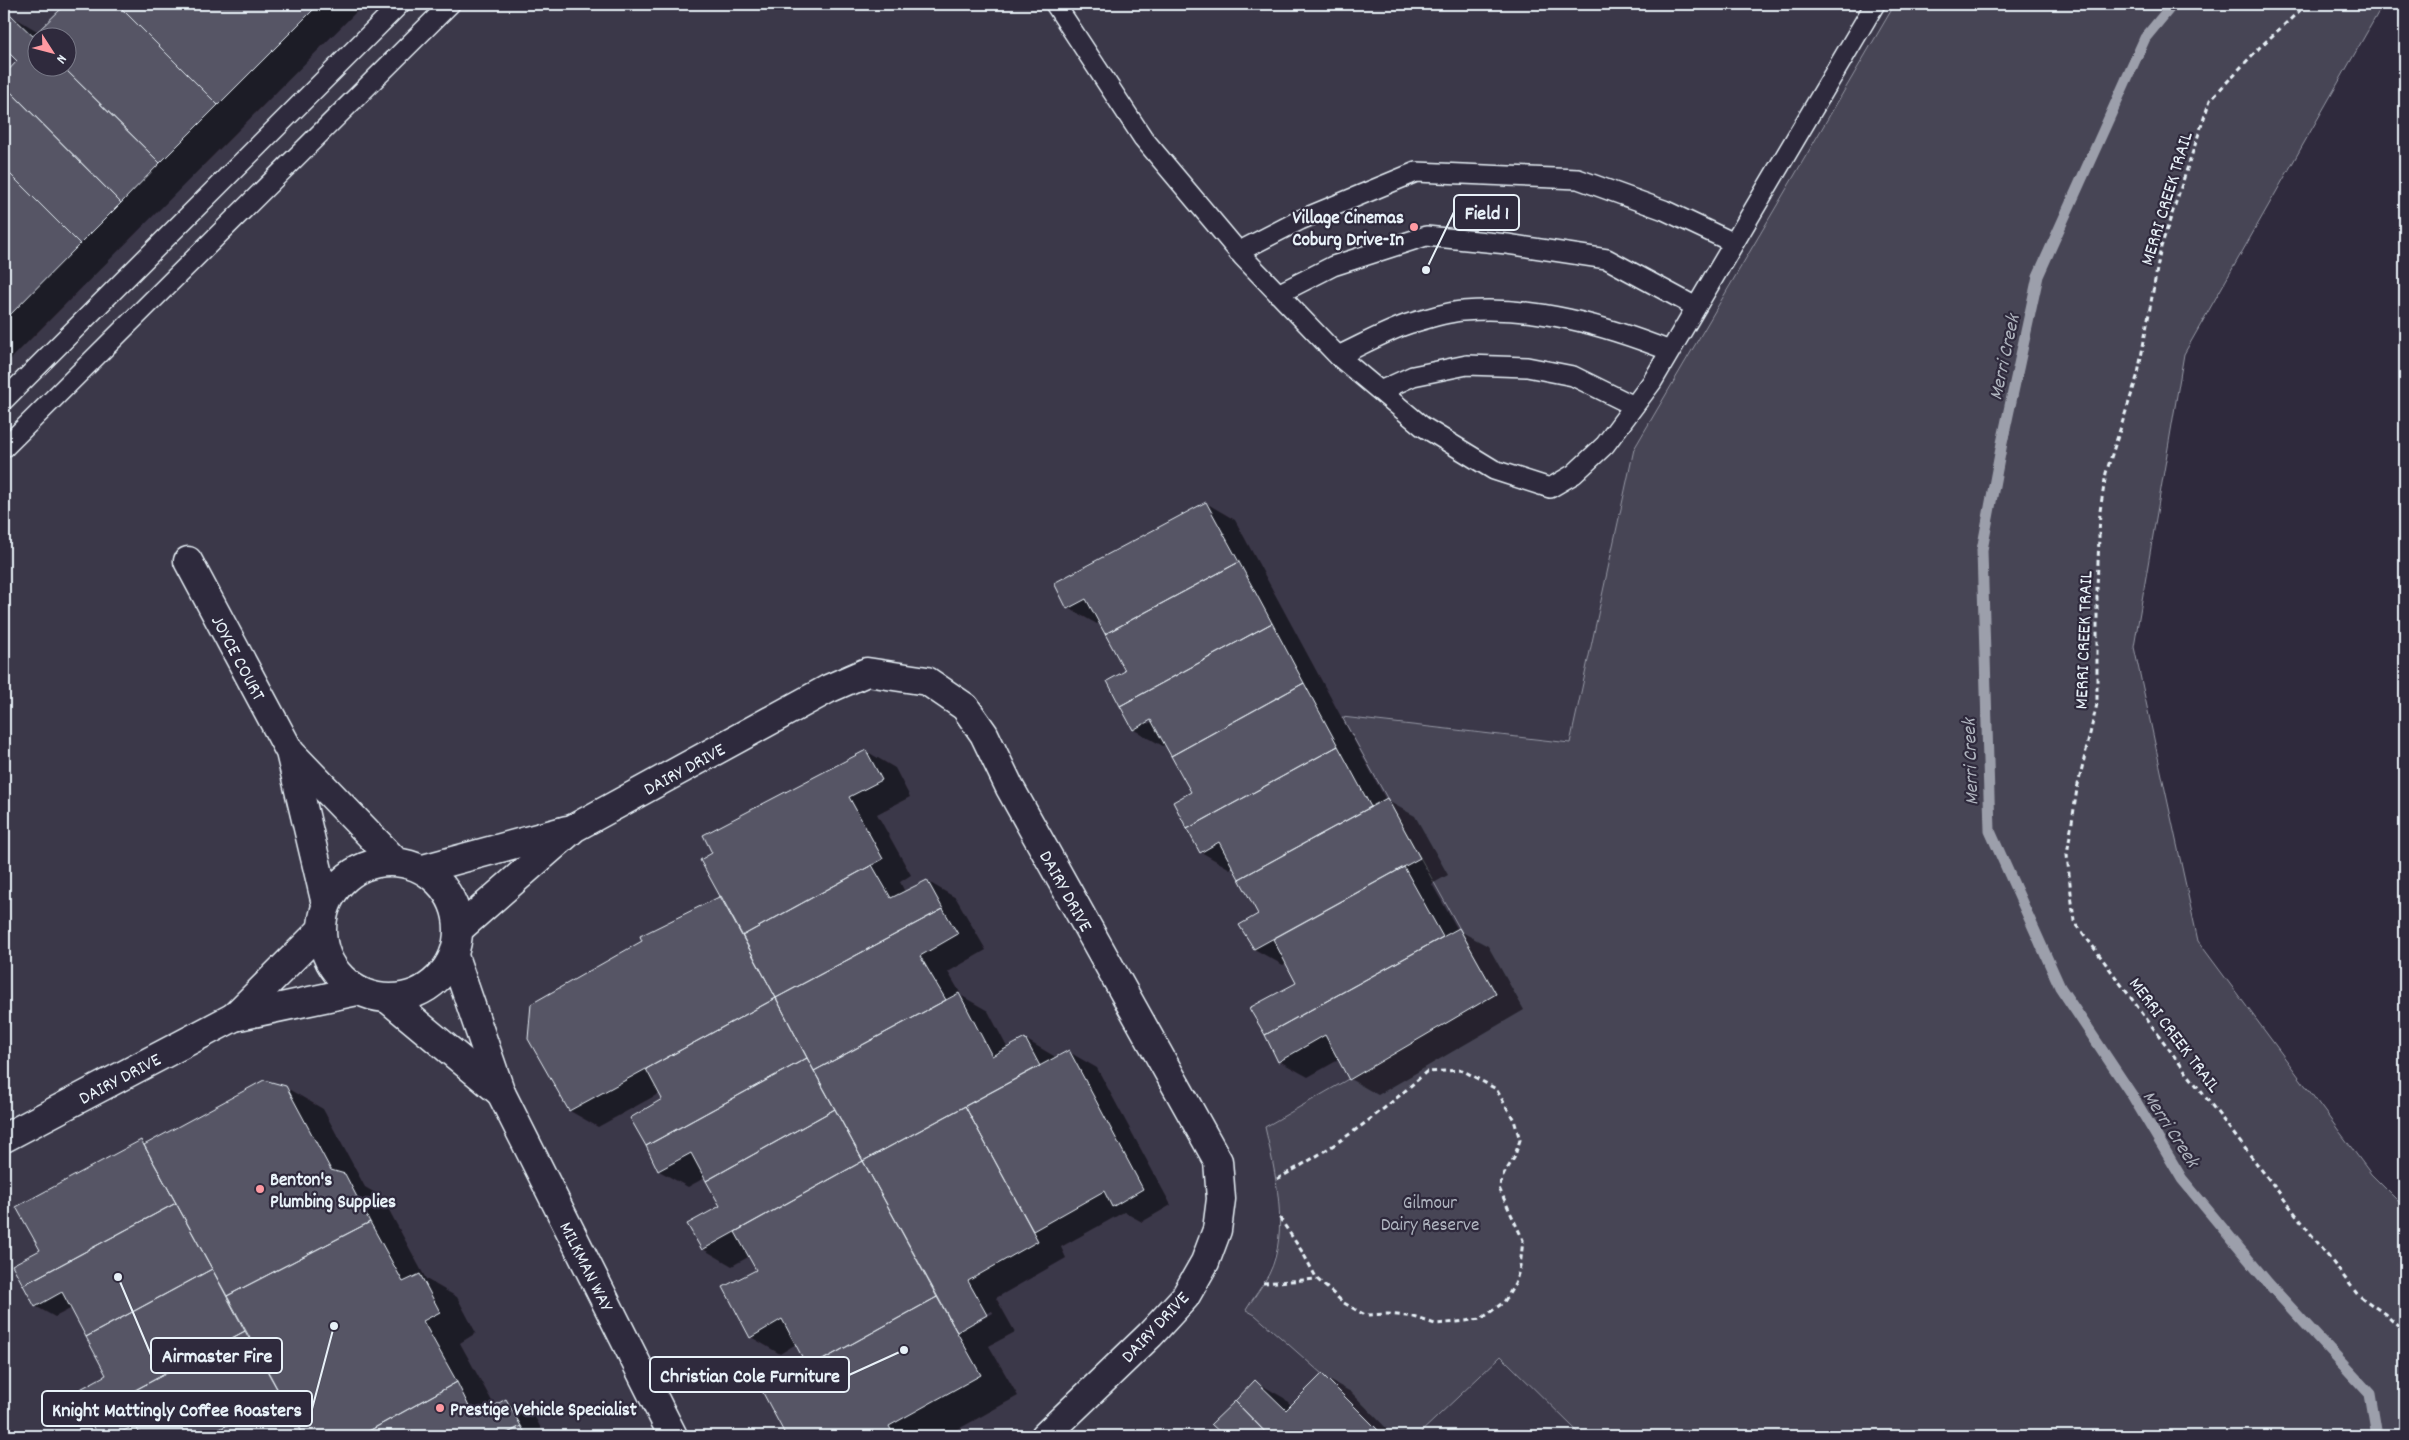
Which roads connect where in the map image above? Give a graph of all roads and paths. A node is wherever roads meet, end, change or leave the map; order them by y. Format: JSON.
{"nodes":[{"id":1,"x":400,"y":4,"type":"edge"},
{"id":2,"x":450,"y":4,"type":"edge"},
{"id":3,"x":1055,"y":4,"type":"edge"},
{"id":4,"x":1875,"y":4,"type":"edge"},
{"id":5,"x":2307,"y":4,"type":"edge"},
{"id":6,"x":1734,"y":243,"type":"junction"},
{"id":7,"x":1238,"y":252,"type":"junction"},
{"id":8,"x":1278,"y":294,"type":"junction"},
{"id":9,"x":1696,"y":307,"type":"junction"},
{"id":10,"x":1670,"y":351,"type":"junction"},
{"id":11,"x":1338,"y":356,"type":"junction"},
{"id":12,"x":1380,"y":390,"type":"junction"},
{"id":13,"x":4,"y":400,"type":"edge"},
{"id":14,"x":1634,"y":406,"type":"junction"},
{"id":15,"x":4,"y":448,"type":"edge"},
{"id":16,"x":188,"y":561,"type":"dead end"},
{"id":17,"x":290,"y":752,"type":"junction"},
{"id":18,"x":574,"y":828,"type":"junction"},
{"id":19,"x":394,"y":861,"type":"junction"},
{"id":20,"x":423,"y":869,"type":"junction"},
{"id":21,"x":326,"y":904,"type":"junction"},
{"id":22,"x":459,"y":928,"type":"junction"},
{"id":23,"x":321,"y":930,"type":"junction"},
{"id":24,"x":454,"y":956,"type":"junction"},
{"id":25,"x":356,"y":991,"type":"junction"},
{"id":26,"x":388,"y":999,"type":"junction"},
{"id":27,"x":234,"y":1017,"type":"junction"},
{"id":28,"x":501,"y":1094,"type":"junction"},
{"id":29,"x":4,"y":1138,"type":"edge"},
{"id":30,"x":1277,"y":1179,"type":"dead end"},
{"id":31,"x":1279,"y":1217,"type":"dead end"},
{"id":32,"x":1317,"y":1279,"type":"junction"},
{"id":33,"x":1263,"y":1283,"type":"dead end"},
{"id":34,"x":2405,"y":1333,"type":"edge"},
{"id":35,"x":673,"y":1436,"type":"edge"},
{"id":36,"x":1045,"y":1436,"type":"edge"}],
"edges":[{"from":1,"to":13,"type":"lane"},
{"from":2,"to":15,"type":"lane"},
{"from":3,"to":7,"type":"lane"},
{"from":4,"to":6,"type":"lane"},
{"from":5,"to":34,"type":"path","name":"MERRI CREEK TRAIL"},
{"from":6,"to":7,"type":"lane"},
{"from":6,"to":9,"type":"lane"},
{"from":7,"to":8,"type":"lane"},
{"from":8,"to":9,"type":"lane"},
{"from":8,"to":11,"type":"lane"},
{"from":9,"to":10,"type":"lane"},
{"from":10,"to":11,"type":"lane"},
{"from":10,"to":14,"type":"lane"},
{"from":11,"to":12,"type":"lane"},
{"from":12,"to":14,"type":"lane"},
{"from":12,"to":14,"type":"lane"},
{"from":16,"to":17,"type":"street","name":"JOYCE COURT"},
{"from":17,"to":19,"type":"street","name":"JOYCE COURT"},
{"from":17,"to":21,"type":"street","name":"JOYCE COURT"},
{"from":18,"to":20,"type":"street","name":"DAIRY DRIVE"},
{"from":18,"to":22,"type":"street","name":"DAIRY DRIVE"},
{"from":18,"to":36,"type":"street","name":"DAIRY DRIVE"},
{"from":19,"to":20,"type":"street"},
{"from":19,"to":21,"type":"street"},
{"from":20,"to":22,"type":"street"},
{"from":21,"to":23,"type":"street"},
{"from":22,"to":24,"type":"street"},
{"from":23,"to":25,"type":"street"},
{"from":23,"to":27,"type":"street","name":"DAIRY DRIVE"},
{"from":24,"to":26,"type":"street"},
{"from":24,"to":28,"type":"street","name":"MILKMAN WAY"},
{"from":25,"to":26,"type":"street"},
{"from":25,"to":27,"type":"street","name":"DAIRY DRIVE"},
{"from":26,"to":28,"type":"street","name":"MILKMAN WAY"},
{"from":27,"to":29,"type":"street","name":"DAIRY DRIVE"},
{"from":28,"to":35,"type":"street","name":"MILKMAN WAY"},
{"from":30,"to":32,"type":"path"},
{"from":31,"to":32,"type":"path"},
{"from":32,"to":33,"type":"path"}]}
